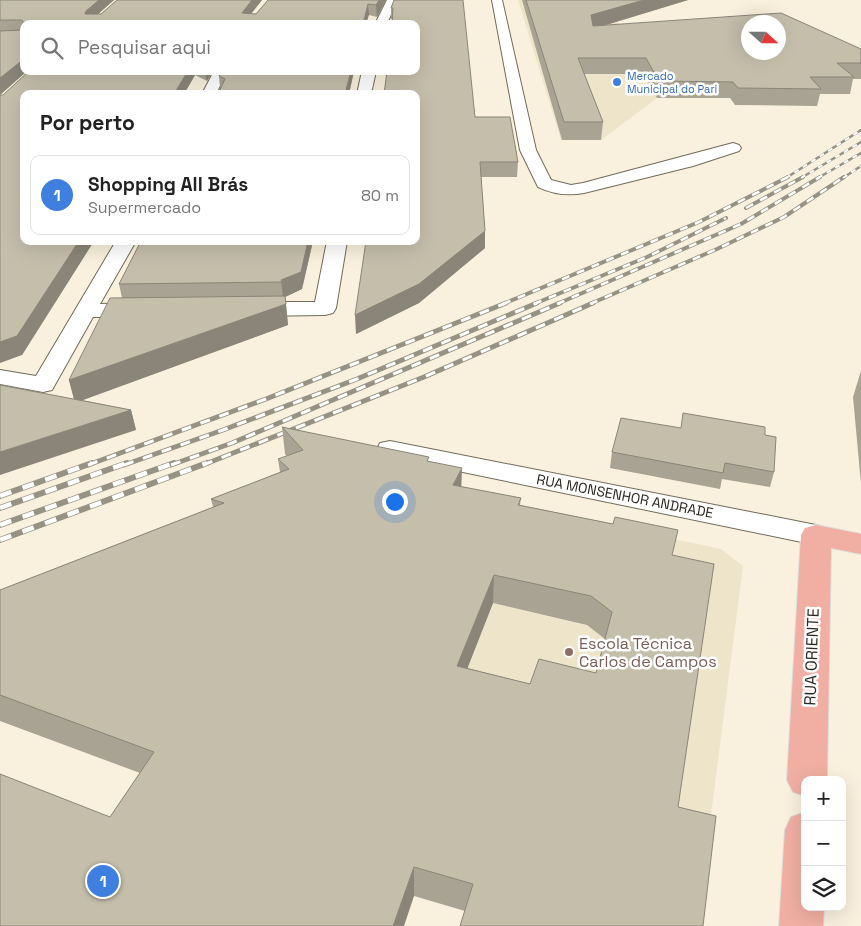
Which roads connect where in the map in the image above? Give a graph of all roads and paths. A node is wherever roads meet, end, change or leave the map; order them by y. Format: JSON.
{"nodes":[{"id":1,"x":392,"y":0,"type":"edge"},
{"id":2,"x":497,"y":0,"type":"edge"},
{"id":3,"x":383,"y":20,"type":"edge"},
{"id":4,"x":219,"y":75,"type":"edge"},
{"id":5,"x":368,"y":75,"type":"edge"},
{"id":6,"x":211,"y":90,"type":"edge"},
{"id":7,"x":365,"y":90,"type":"edge"},
{"id":8,"x":733,"y":148,"type":"dead end"},
{"id":9,"x":124,"y":245,"type":"edge"},
{"id":10,"x":336,"y":245,"type":"edge"},
{"id":11,"x":226,"y":309,"type":"edge"},
{"id":12,"x":156,"y":310,"type":"edge"},
{"id":13,"x":87,"y":311,"type":"junction"},
{"id":14,"x":0,"y":377,"type":"edge"},
{"id":15,"x":390,"y":449,"type":"edge"},
{"id":16,"x":816,"y":535,"type":"junction"},
{"id":17,"x":861,"y":544,"type":"edge"},
{"id":18,"x":806,"y":776,"type":"edge"},
{"id":19,"x":804,"y":866,"type":"edge"},
{"id":20,"x":801,"y":926,"type":"edge"}],
"edges":[{"from":1,"to":3,"type":"street"},
{"from":2,"to":8,"type":"street"},
{"from":4,"to":6,"type":"street"},
{"from":5,"to":7,"type":"street"},
{"from":9,"to":13,"type":"street"},
{"from":10,"to":11,"type":"street"},
{"from":12,"to":13,"type":"street"},
{"from":13,"to":14,"type":"street"},
{"from":15,"to":16,"type":"street","name":"RUA MONSENHOR ANDRADE"},
{"from":16,"to":17,"type":"main road","name":"RUA MONSENHOR ANDRADE"},
{"from":16,"to":18,"type":"main road","name":"RUA ORIENTE"},
{"from":19,"to":20,"type":"main road"}]}
